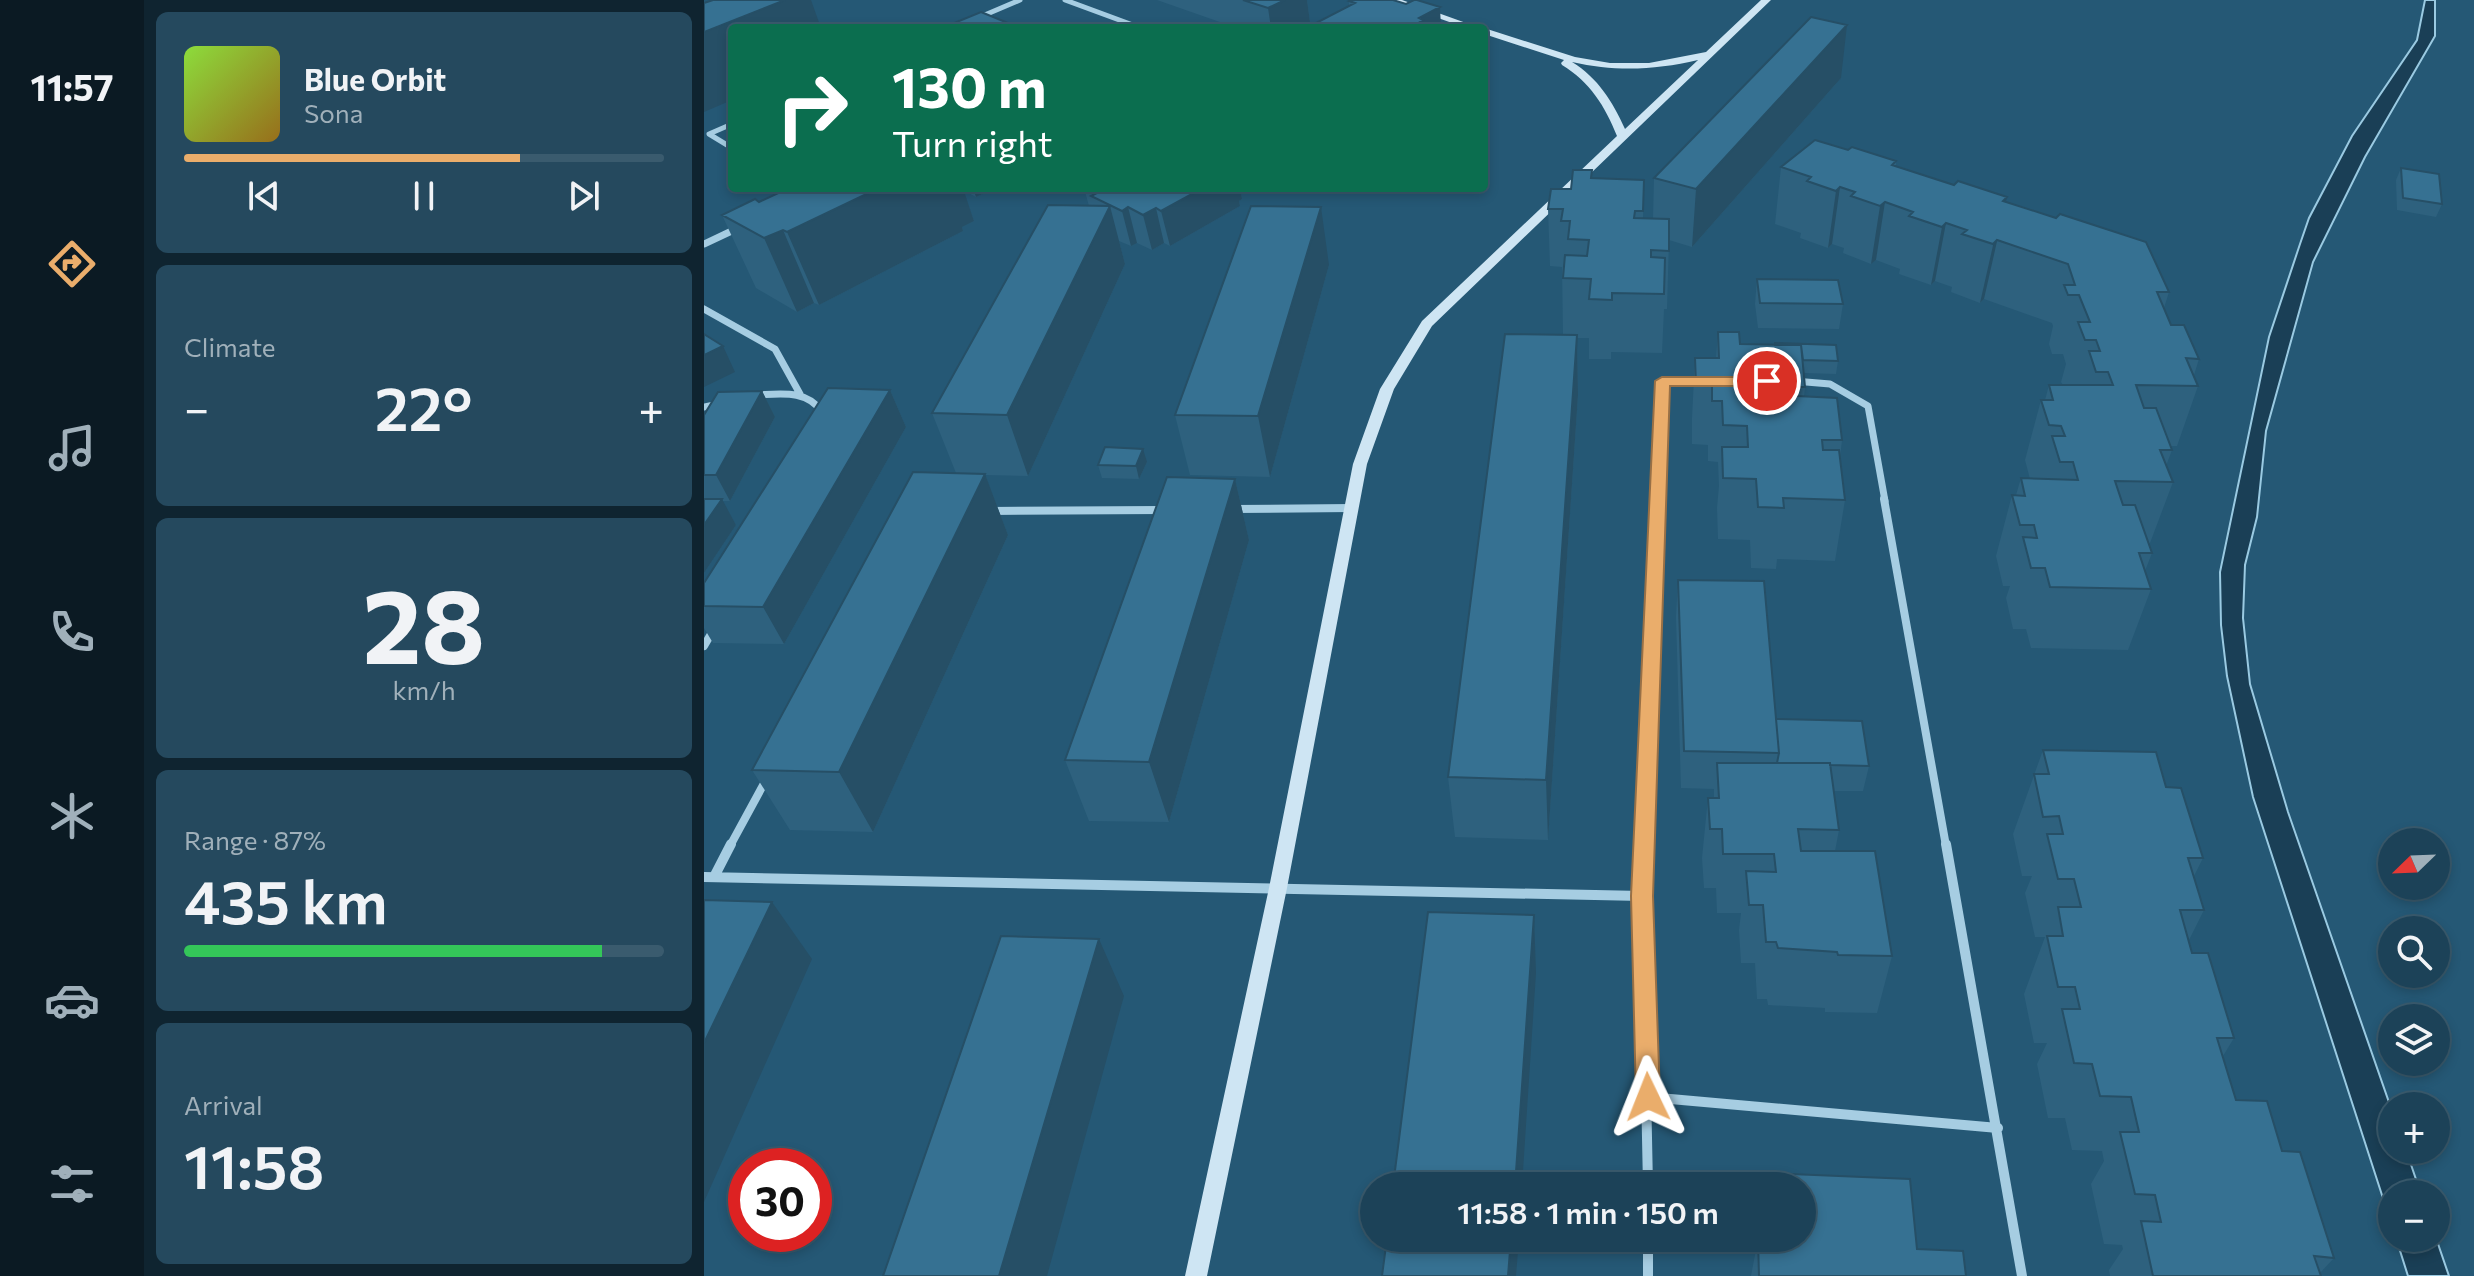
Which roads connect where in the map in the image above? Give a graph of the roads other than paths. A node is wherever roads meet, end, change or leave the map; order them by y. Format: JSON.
{"nodes":[{"id":1,"x":1020,"y":0,"type":"edge"},
{"id":2,"x":1065,"y":0,"type":"edge"},
{"id":3,"x":1393,"y":0,"type":"edge"},
{"id":4,"x":1766,"y":0,"type":"edge"},
{"id":5,"x":968,"y":22,"type":"edge"},
{"id":6,"x":1130,"y":24,"type":"edge"},
{"id":7,"x":1463,"y":24,"type":"edge"},
{"id":8,"x":1488,"y":32,"type":"edge"},
{"id":9,"x":1547,"y":53,"type":"junction"},
{"id":10,"x":1711,"y":54,"type":"junction"},
{"id":11,"x":728,"y":126,"type":"edge"},
{"id":12,"x":1623,"y":138,"type":"junction"},
{"id":13,"x":728,"y":146,"type":"edge"},
{"id":14,"x":741,"y":226,"type":"edge"},
{"id":15,"x":704,"y":244,"type":"edge"},
{"id":16,"x":704,"y":309,"type":"edge"},
{"id":17,"x":1721,"y":381,"type":"edge"},
{"id":18,"x":1779,"y":381,"type":"edge"},
{"id":19,"x":800,"y":394,"type":"junction"},
{"id":20,"x":743,"y":398,"type":"edge"},
{"id":21,"x":730,"y":401,"type":"edge"},
{"id":22,"x":704,"y":407,"type":"edge"},
{"id":23,"x":824,"y":418,"type":"edge"},
{"id":24,"x":1352,"y":508,"type":"junction"},
{"id":25,"x":1225,"y":509,"type":"edge"},
{"id":26,"x":1178,"y":510,"type":"edge"},
{"id":27,"x":972,"y":511,"type":"edge"},
{"id":28,"x":720,"y":619,"type":"edge"},
{"id":29,"x":704,"y":646,"type":"edge"},
{"id":30,"x":774,"y":765,"type":"edge"},
{"id":31,"x":709,"y":877,"type":"edge"},
{"id":32,"x":1278,"y":888,"type":"junction"},
{"id":33,"x":1642,"y":896,"type":"junction"},
{"id":34,"x":1648,"y":1097,"type":"junction"},
{"id":35,"x":1998,"y":1128,"type":"junction"},
{"id":36,"x":1648,"y":1172,"type":"edge"},
{"id":37,"x":1648,"y":1252,"type":"edge"},
{"id":38,"x":1196,"y":1276,"type":"edge"},
{"id":39,"x":1648,"y":1276,"type":"edge"},
{"id":40,"x":2022,"y":1276,"type":"edge"}],
"edges":[{"from":1,"to":5,"type":"street"},
{"from":2,"to":6,"type":"street"},
{"from":3,"to":7,"type":"street"},
{"from":4,"to":10,"type":"street"},
{"from":8,"to":9,"type":"street"},
{"from":9,"to":10,"type":"street"},
{"from":9,"to":12,"type":"street"},
{"from":10,"to":12,"type":"street"},
{"from":11,"to":13,"type":"street"},
{"from":12,"to":24,"type":"street"},
{"from":14,"to":15,"type":"street"},
{"from":16,"to":19,"type":"street"},
{"from":17,"to":33,"type":"street"},
{"from":18,"to":35,"type":"street"},
{"from":19,"to":20,"type":"street"},
{"from":19,"to":23,"type":"street"},
{"from":21,"to":22,"type":"street"},
{"from":24,"to":25,"type":"street"},
{"from":24,"to":32,"type":"street"},
{"from":26,"to":27,"type":"street"},
{"from":28,"to":29,"type":"street"},
{"from":30,"to":31,"type":"street"},
{"from":31,"to":32,"type":"street"},
{"from":32,"to":33,"type":"street"},
{"from":32,"to":38,"type":"street"},
{"from":33,"to":34,"type":"street"},
{"from":34,"to":35,"type":"street"},
{"from":34,"to":36,"type":"street"},
{"from":35,"to":40,"type":"street"},
{"from":37,"to":39,"type":"street"}]}
